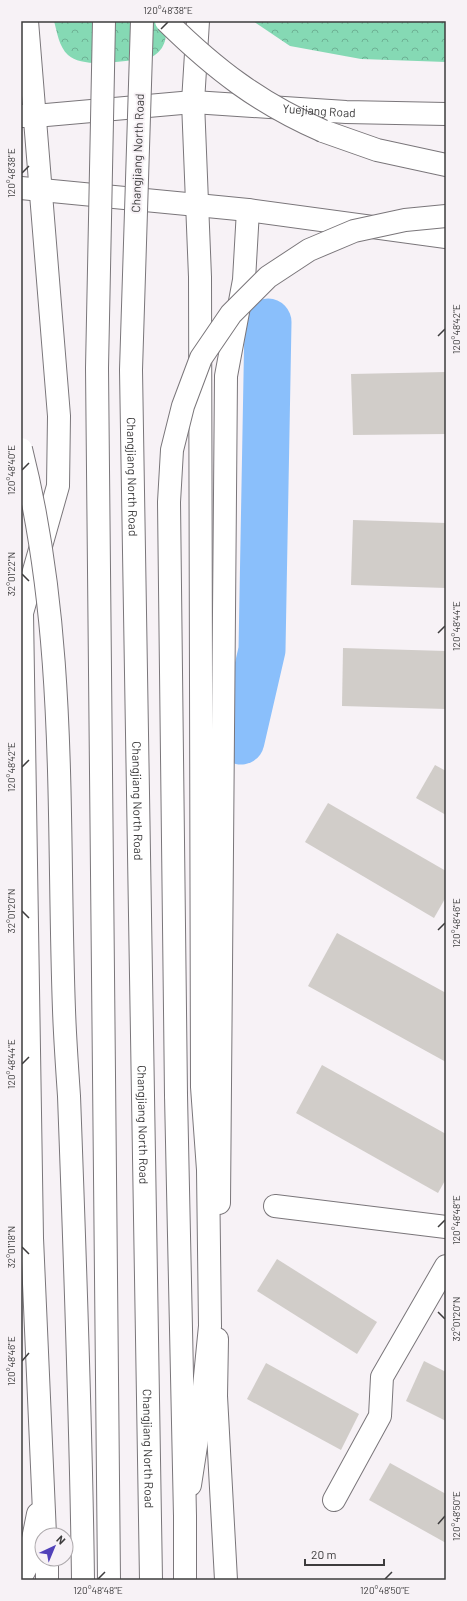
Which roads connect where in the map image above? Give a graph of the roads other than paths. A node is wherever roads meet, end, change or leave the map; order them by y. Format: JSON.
{"nodes":[{"id":1,"x":27,"y":21,"type":"edge"},
{"id":2,"x":104,"y":21,"type":"edge"},
{"id":3,"x":142,"y":21,"type":"edge"},
{"id":4,"x":166,"y":21,"type":"edge"},
{"id":5,"x":198,"y":21,"type":"edge"},
{"id":6,"x":194,"y":102,"type":"junction"},
{"id":7,"x":446,"y":114,"type":"edge"},
{"id":8,"x":28,"y":116,"type":"edge"},
{"id":9,"x":446,"y":165,"type":"edge"},
{"id":10,"x":31,"y":189,"type":"edge"},
{"id":11,"x":197,"y":205,"type":"junction"},
{"id":12,"x":248,"y":210,"type":"junction"},
{"id":13,"x":446,"y":216,"type":"edge"},
{"id":14,"x":446,"y":237,"type":"edge"},
{"id":15,"x":21,"y":449,"type":"edge"},
{"id":16,"x":21,"y":590,"type":"edge"},
{"id":17,"x":22,"y":613,"type":"edge"},
{"id":18,"x":275,"y":1206,"type":"dead end"},
{"id":19,"x":446,"y":1227,"type":"edge"},
{"id":20,"x":446,"y":1266,"type":"edge"},
{"id":21,"x":43,"y":1485,"type":"junction"},
{"id":22,"x":334,"y":1500,"type":"dead end"},
{"id":23,"x":186,"y":1516,"type":"junction"},
{"id":24,"x":46,"y":1527,"type":"edge"},
{"id":25,"x":47,"y":1567,"type":"edge"},
{"id":26,"x":21,"y":1577,"type":"edge"},
{"id":27,"x":48,"y":1580,"type":"edge"},
{"id":28,"x":83,"y":1580,"type":"edge"},
{"id":29,"x":109,"y":1580,"type":"edge"},
{"id":30,"x":151,"y":1580,"type":"edge"},
{"id":31,"x":185,"y":1580,"type":"edge"},
{"id":32,"x":226,"y":1580,"type":"edge"}],
"edges":[{"from":1,"to":8,"type":"main road"},
{"from":2,"to":29,"type":"main road","bridge":true},
{"from":3,"to":30,"type":"main road","name":"Changjiang North Road","bridge":true},
{"from":4,"to":9,"type":"main road","bridge":true},
{"from":5,"to":6,"type":"main road"},
{"from":6,"to":7,"type":"main road","name":"Yuejiang Road","bridge":true},
{"from":6,"to":8,"type":"main road","name":"Yuejiang Road"},
{"from":6,"to":11,"type":"main road"},
{"from":8,"to":10,"type":"main road"},
{"from":10,"to":11,"type":"main road"},
{"from":10,"to":17,"type":"main road"},
{"from":11,"to":12,"type":"main road"},
{"from":11,"to":23,"type":"main road"},
{"from":12,"to":14,"type":"main road"},
{"from":12,"to":32,"type":"main road","bridge":true},
{"from":13,"to":23,"type":"main road","bridge":true},
{"from":15,"to":28,"type":"main road","bridge":true},
{"from":16,"to":17,"type":"main road"},
{"from":17,"to":21,"type":"main road"},
{"from":18,"to":19,"type":"main road"},
{"from":20,"to":22,"type":"main road"},
{"from":21,"to":24,"type":"main road"},
{"from":21,"to":26,"type":"main road"},
{"from":23,"to":31,"type":"main road"},
{"from":25,"to":27,"type":"main road"}]}
